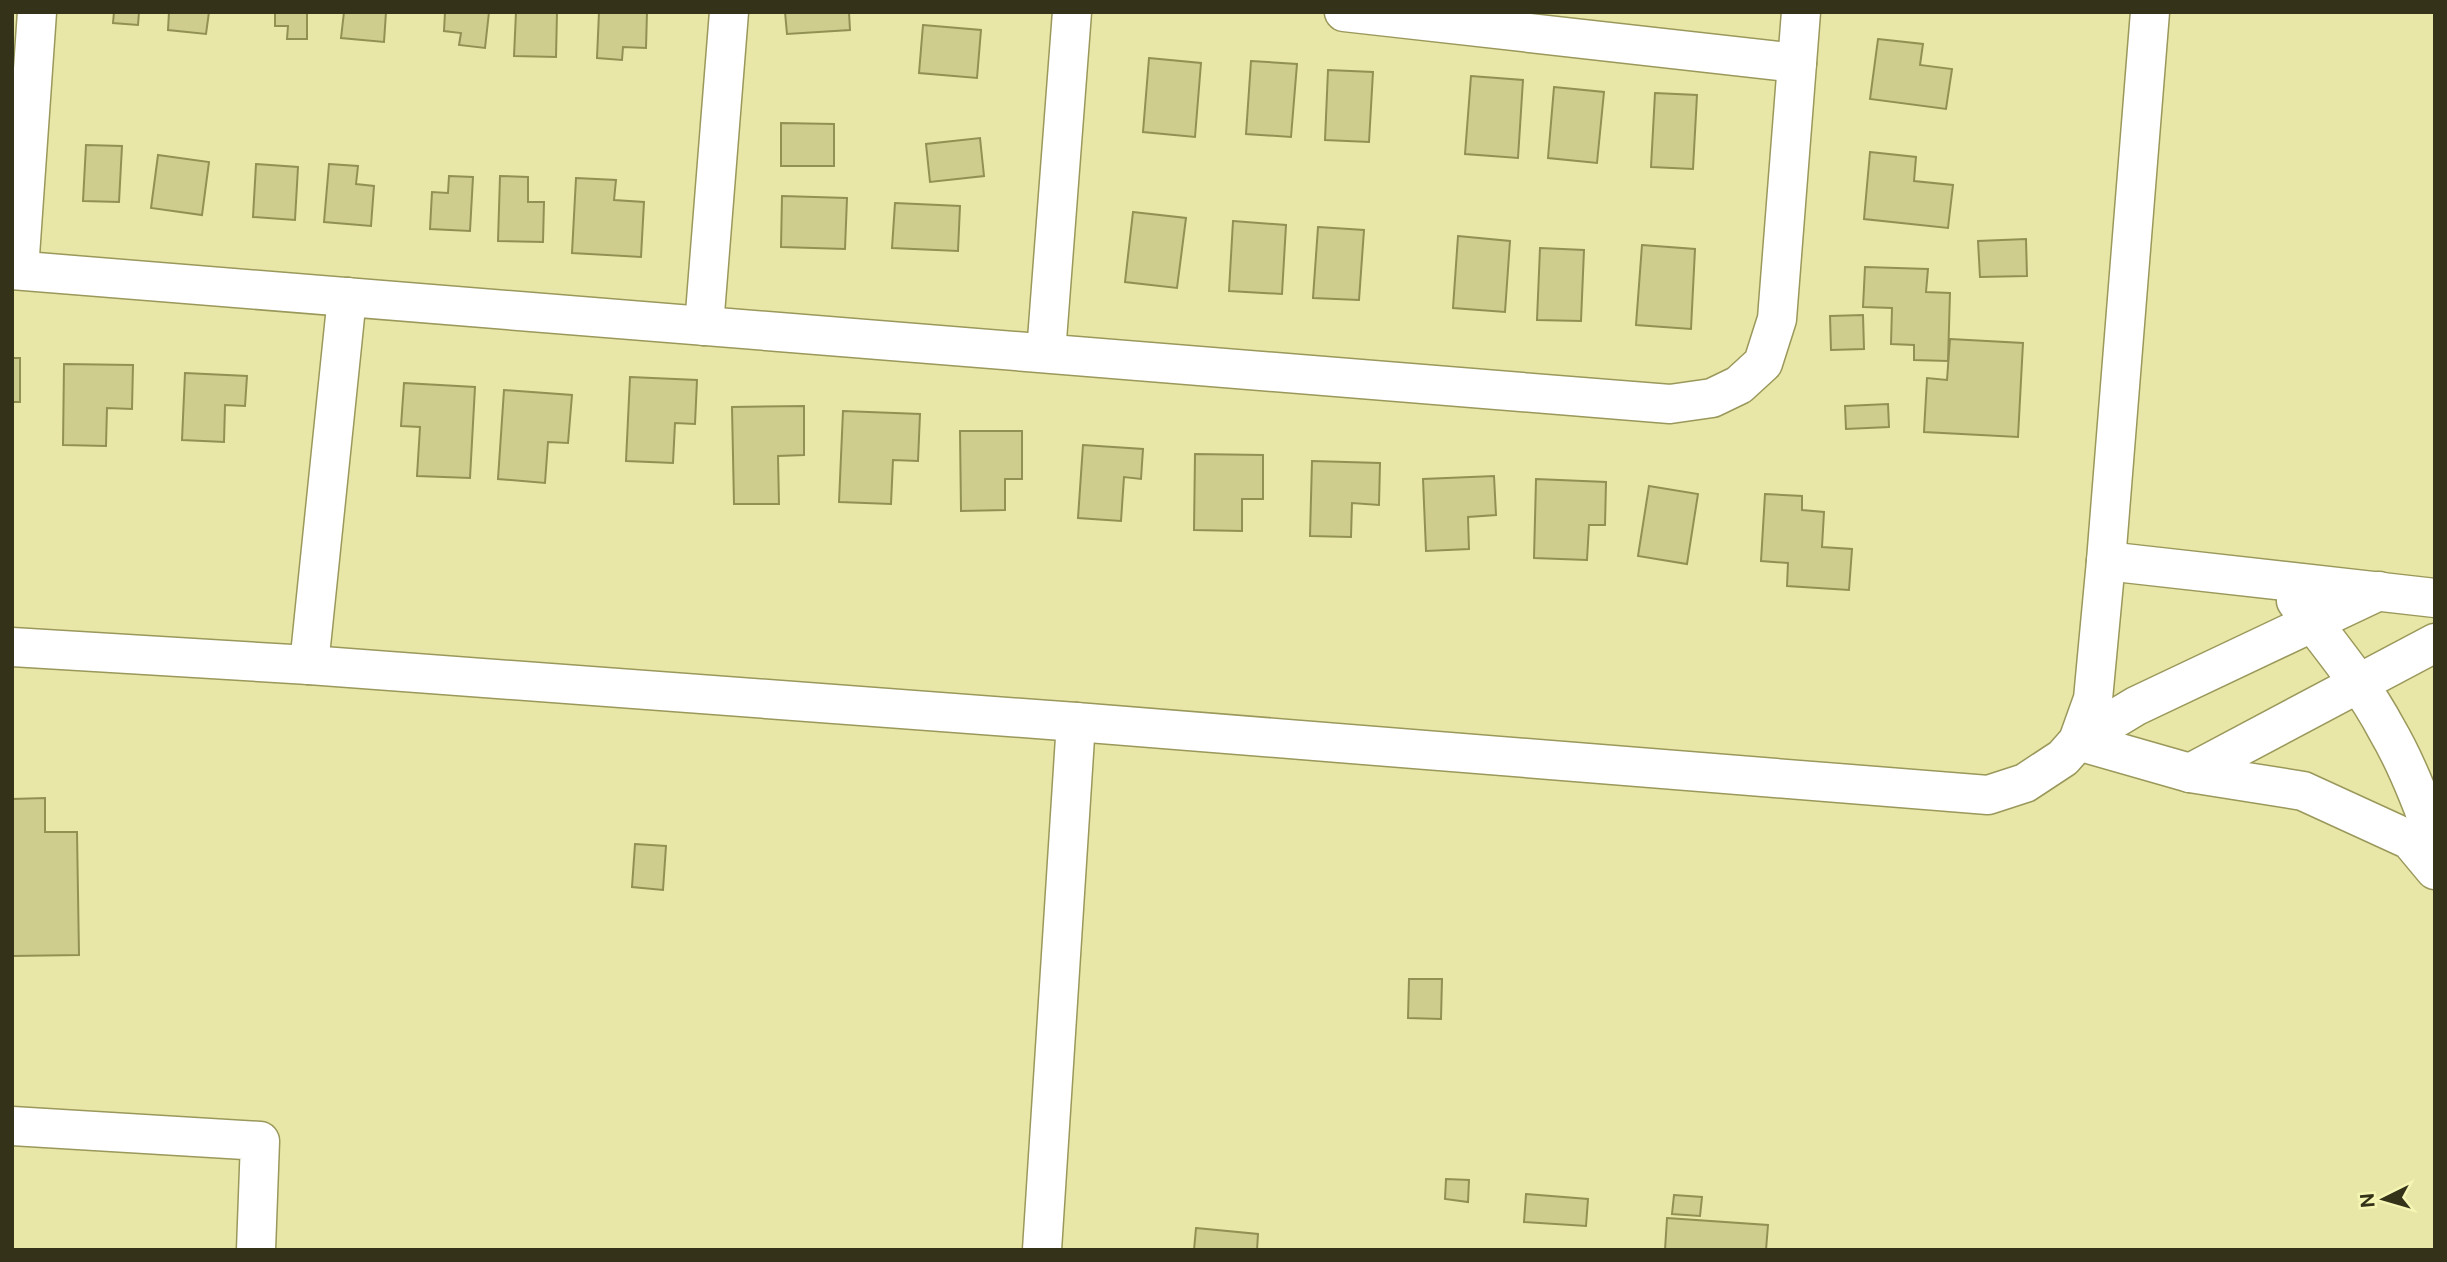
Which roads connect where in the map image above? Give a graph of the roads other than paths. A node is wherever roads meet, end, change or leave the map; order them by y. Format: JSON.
{"nodes":[{"id":1,"x":37,"y":12,"type":"edge"},
{"id":2,"x":729,"y":12,"type":"edge"},
{"id":3,"x":1072,"y":12,"type":"edge"},
{"id":4,"x":1344,"y":12,"type":"edge"},
{"id":5,"x":1801,"y":12,"type":"edge"},
{"id":6,"x":2150,"y":12,"type":"edge"},
{"id":7,"x":1797,"y":63,"type":"junction"},
{"id":8,"x":15,"y":270,"type":"edge"},
{"id":9,"x":347,"y":297,"type":"junction"},
{"id":10,"x":704,"y":326,"type":"junction"},
{"id":11,"x":1046,"y":353,"type":"junction"},
{"id":12,"x":2106,"y":561,"type":"junction"},
{"id":13,"x":2281,"y":581,"type":"junction"},
{"id":14,"x":2379,"y":591,"type":"junction"},
{"id":15,"x":2435,"y":598,"type":"edge"},
{"id":16,"x":2312,"y":621,"type":"junction"},
{"id":17,"x":2435,"y":643,"type":"edge"},
{"id":18,"x":12,"y":647,"type":"edge"},
{"id":19,"x":309,"y":665,"type":"junction"},
{"id":20,"x":2357,"y":682,"type":"junction"},
{"id":21,"x":1076,"y":722,"type":"junction"},
{"id":22,"x":2078,"y":741,"type":"junction"},
{"id":23,"x":2190,"y":774,"type":"junction"},
{"id":24,"x":2435,"y":840,"type":"edge"},
{"id":25,"x":2435,"y":870,"type":"edge"},
{"id":26,"x":12,"y":1126,"type":"edge"},
{"id":27,"x":256,"y":1250,"type":"edge"},
{"id":28,"x":1042,"y":1250,"type":"edge"}],
"edges":[{"from":1,"to":8,"type":"street"},
{"from":2,"to":10,"type":"street"},
{"from":3,"to":11,"type":"street"},
{"from":4,"to":7,"type":"street"},
{"from":5,"to":7,"type":"street"},
{"from":6,"to":12,"type":"street"},
{"from":7,"to":11,"type":"street"},
{"from":8,"to":9,"type":"street"},
{"from":9,"to":10,"type":"street"},
{"from":9,"to":19,"type":"street"},
{"from":10,"to":11,"type":"street"},
{"from":12,"to":13,"type":"street"},
{"from":12,"to":22,"type":"street"},
{"from":13,"to":14,"type":"street"},
{"from":13,"to":16,"type":"street"},
{"from":14,"to":15,"type":"street"},
{"from":14,"to":16,"type":"street"},
{"from":16,"to":20,"type":"street"},
{"from":16,"to":22,"type":"street"},
{"from":17,"to":20,"type":"street"},
{"from":18,"to":19,"type":"street"},
{"from":19,"to":21,"type":"street"},
{"from":20,"to":23,"type":"street"},
{"from":20,"to":24,"type":"street"},
{"from":21,"to":22,"type":"street"},
{"from":21,"to":28,"type":"street"},
{"from":22,"to":23,"type":"street"},
{"from":23,"to":25,"type":"street"},
{"from":26,"to":27,"type":"street"}]}
